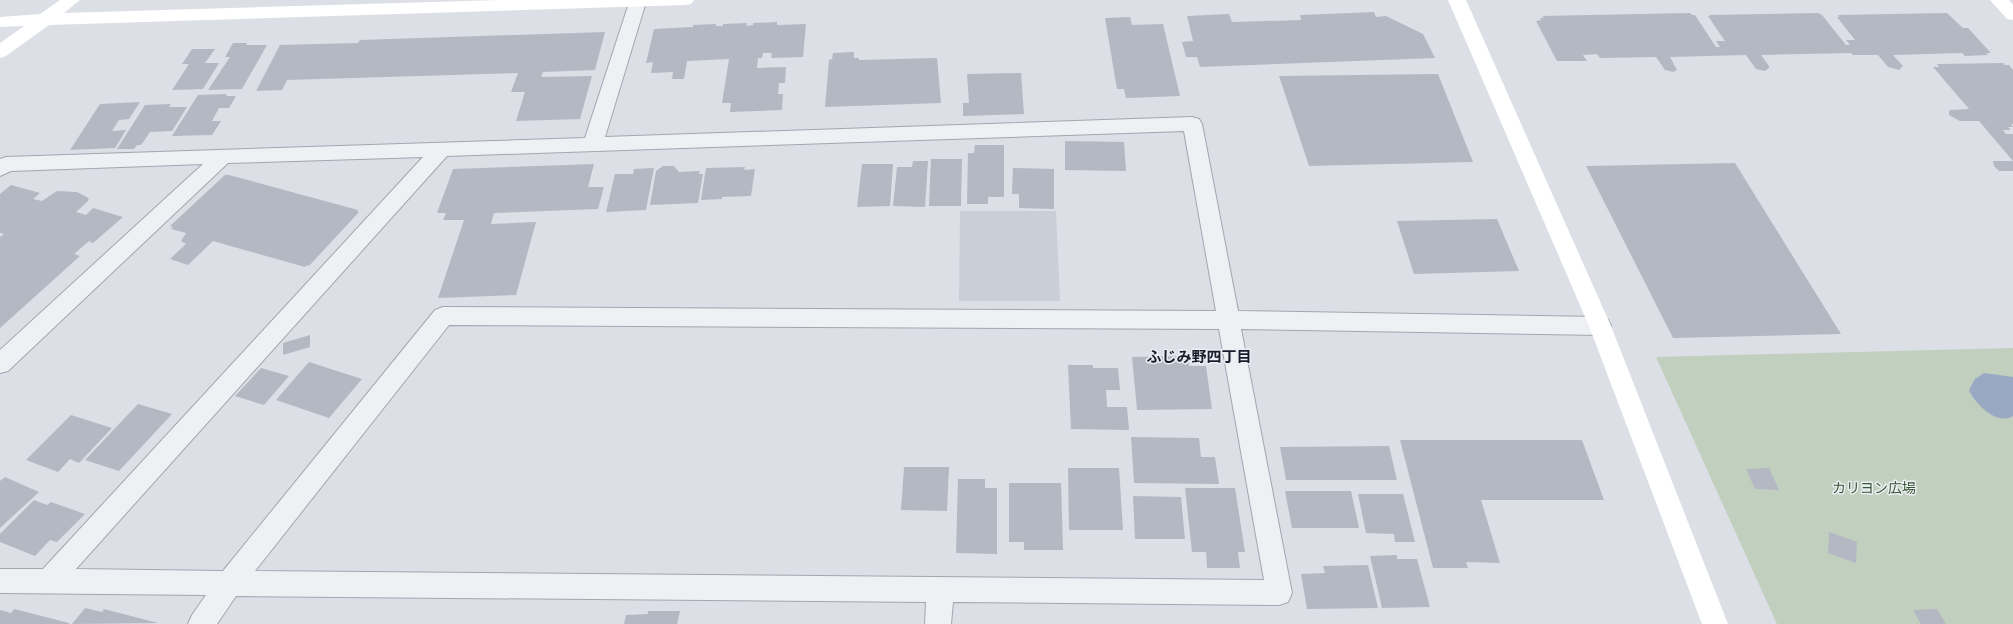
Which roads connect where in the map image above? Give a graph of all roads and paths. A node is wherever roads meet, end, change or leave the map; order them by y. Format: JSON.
{"nodes":[{"id":1,"x":72,"y":0,"type":"edge"},
{"id":2,"x":685,"y":0,"type":"edge"},
{"id":3,"x":1457,"y":0,"type":"edge"},
{"id":4,"x":1999,"y":0,"type":"edge"},
{"id":5,"x":637,"y":2,"type":"junction"},
{"id":6,"x":2013,"y":15,"type":"edge"},
{"id":7,"x":44,"y":20,"type":"junction"},
{"id":8,"x":0,"y":22,"type":"edge"},
{"id":9,"x":0,"y":52,"type":"edge"},
{"id":10,"x":593,"y":144,"type":"junction"},
{"id":11,"x":441,"y":150,"type":"junction"},
{"id":12,"x":222,"y":158,"type":"junction"},
{"id":13,"x":0,"y":169,"type":"edge"},
{"id":14,"x":1229,"y":320,"type":"junction"},
{"id":15,"x":1600,"y":326,"type":"junction"},
{"id":16,"x":0,"y":364,"type":"edge"},
{"id":17,"x":0,"y":581,"type":"edge"},
{"id":18,"x":48,"y":582,"type":"junction"},
{"id":19,"x":229,"y":584,"type":"junction"},
{"id":20,"x":940,"y":591,"type":"junction"},
{"id":21,"x":201,"y":624,"type":"edge"},
{"id":22,"x":938,"y":624,"type":"edge"},
{"id":23,"x":1715,"y":624,"type":"edge"}],
"edges":[{"from":1,"to":7,"type":"street"},
{"from":2,"to":5,"type":"street"},
{"from":3,"to":15,"type":"street"},
{"from":4,"to":6,"type":"street"},
{"from":5,"to":7,"type":"street"},
{"from":5,"to":10,"type":"street"},
{"from":7,"to":8,"type":"street"},
{"from":7,"to":9,"type":"street"},
{"from":10,"to":11,"type":"street"},
{"from":10,"to":14,"type":"street"},
{"from":11,"to":12,"type":"street"},
{"from":11,"to":18,"type":"street"},
{"from":12,"to":13,"type":"street"},
{"from":12,"to":16,"type":"street"},
{"from":14,"to":15,"type":"street"},
{"from":14,"to":19,"type":"street"},
{"from":14,"to":20,"type":"street"},
{"from":15,"to":23,"type":"street"},
{"from":17,"to":18,"type":"street"},
{"from":18,"to":19,"type":"street"},
{"from":19,"to":20,"type":"street"},
{"from":19,"to":21,"type":"street"},
{"from":20,"to":22,"type":"street"}]}
